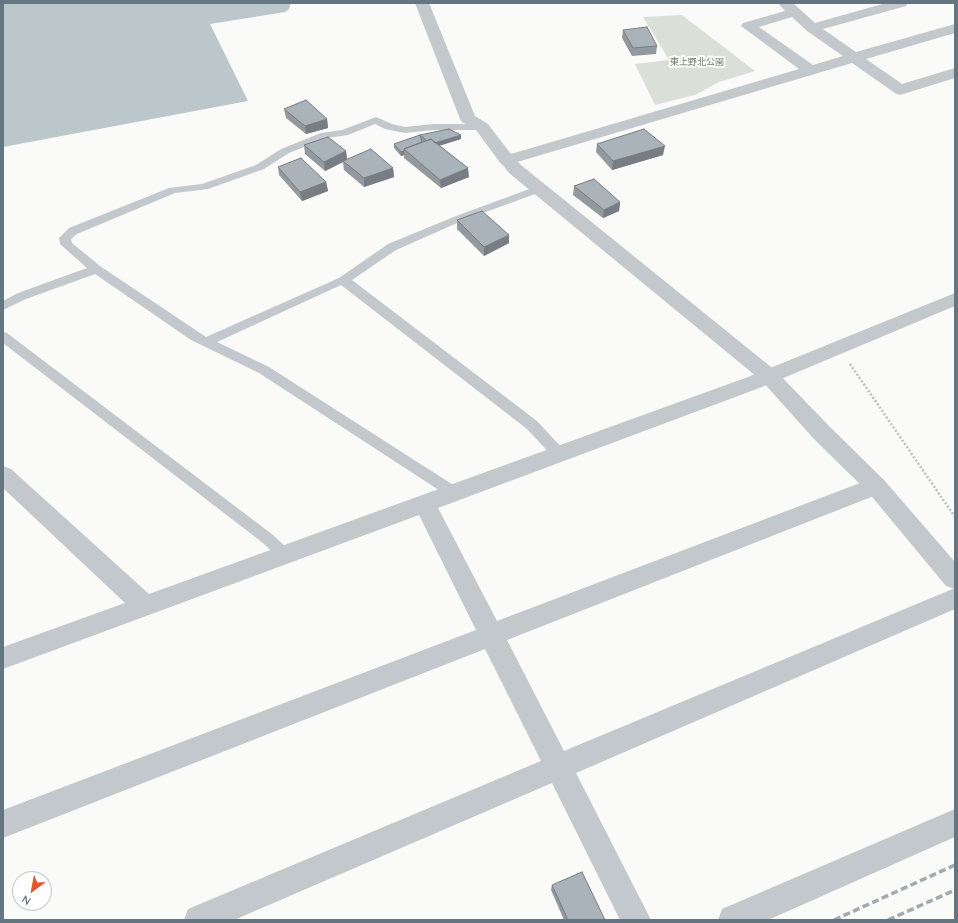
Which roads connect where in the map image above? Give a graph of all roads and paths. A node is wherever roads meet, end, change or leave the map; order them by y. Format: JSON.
{"nodes":[{"id":1,"x":422,"y":3,"type":"edge"},
{"id":2,"x":899,"y":3,"type":"edge"},
{"id":3,"x":790,"y":7,"type":"edge"},
{"id":4,"x":812,"y":28,"type":"junction"},
{"id":5,"x":955,"y":28,"type":"edge"},
{"id":6,"x":854,"y":58,"type":"junction"},
{"id":7,"x":810,"y":71,"type":"junction"},
{"id":8,"x":955,"y":73,"type":"edge"},
{"id":9,"x":482,"y":127,"type":"junction"},
{"id":10,"x":506,"y":160,"type":"junction"},
{"id":11,"x":539,"y":189,"type":"junction"},
{"id":12,"x":96,"y":269,"type":"junction"},
{"id":13,"x":342,"y":281,"type":"junction"},
{"id":14,"x":955,"y":299,"type":"edge"},
{"id":15,"x":3,"y":306,"type":"edge"},
{"id":16,"x":3,"y":336,"type":"edge"},
{"id":17,"x":206,"y":342,"type":"junction"},
{"id":18,"x":839,"y":347,"type":"junction"},
{"id":19,"x":769,"y":376,"type":"junction"},
{"id":20,"x":560,"y":455,"type":"junction"},
{"id":21,"x":3,"y":475,"type":"edge"},
{"id":22,"x":876,"y":486,"type":"junction"},
{"id":23,"x":453,"y":492,"type":"junction"},
{"id":24,"x":424,"y":503,"type":"junction"},
{"id":25,"x":955,"y":517,"type":"edge"},
{"id":26,"x":284,"y":554,"type":"junction"},
{"id":27,"x":954,"y":582,"type":"edge"},
{"id":28,"x":144,"y":605,"type":"junction"},
{"id":29,"x":492,"y":634,"type":"junction"},
{"id":30,"x":3,"y":658,"type":"edge"},
{"id":31,"x":559,"y":766,"type":"junction"},
{"id":32,"x":955,"y":823,"type":"edge"},
{"id":33,"x":3,"y":824,"type":"edge"},
{"id":34,"x":199,"y":920,"type":"edge"},
{"id":35,"x":636,"y":920,"type":"edge"},
{"id":36,"x":733,"y":920,"type":"edge"}],
"edges":[{"from":1,"to":9,"type":"street"},
{"from":2,"to":4,"type":"street"},
{"from":3,"to":4,"type":"street"},
{"from":3,"to":7,"type":"street"},
{"from":4,"to":6,"type":"street"},
{"from":5,"to":6,"type":"street"},
{"from":6,"to":7,"type":"street"},
{"from":6,"to":8,"type":"street"},
{"from":7,"to":10,"type":"street"},
{"from":9,"to":10,"type":"street"},
{"from":9,"to":12,"type":"lane"},
{"from":10,"to":11,"type":"street"},
{"from":11,"to":13,"type":"lane"},
{"from":11,"to":19,"type":"street"},
{"from":12,"to":15,"type":"lane"},
{"from":12,"to":17,"type":"lane"},
{"from":13,"to":17,"type":"lane"},
{"from":13,"to":20,"type":"lane"},
{"from":14,"to":18,"type":"street"},
{"from":16,"to":26,"type":"lane"},
{"from":17,"to":23,"type":"lane"},
{"from":18,"to":19,"type":"street"},
{"from":18,"to":25,"type":"path"},
{"from":19,"to":20,"type":"street"},
{"from":19,"to":22,"type":"street"},
{"from":20,"to":23,"type":"street"},
{"from":21,"to":28,"type":"street"},
{"from":22,"to":27,"type":"street"},
{"from":22,"to":29,"type":"street"},
{"from":23,"to":24,"type":"street"},
{"from":24,"to":26,"type":"street"},
{"from":24,"to":29,"type":"street"},
{"from":26,"to":28,"type":"street"},
{"from":27,"to":31,"type":"street"},
{"from":28,"to":30,"type":"street"},
{"from":29,"to":31,"type":"street"},
{"from":29,"to":33,"type":"street"},
{"from":31,"to":34,"type":"street"},
{"from":31,"to":35,"type":"street"},
{"from":32,"to":36,"type":"street"}]}
